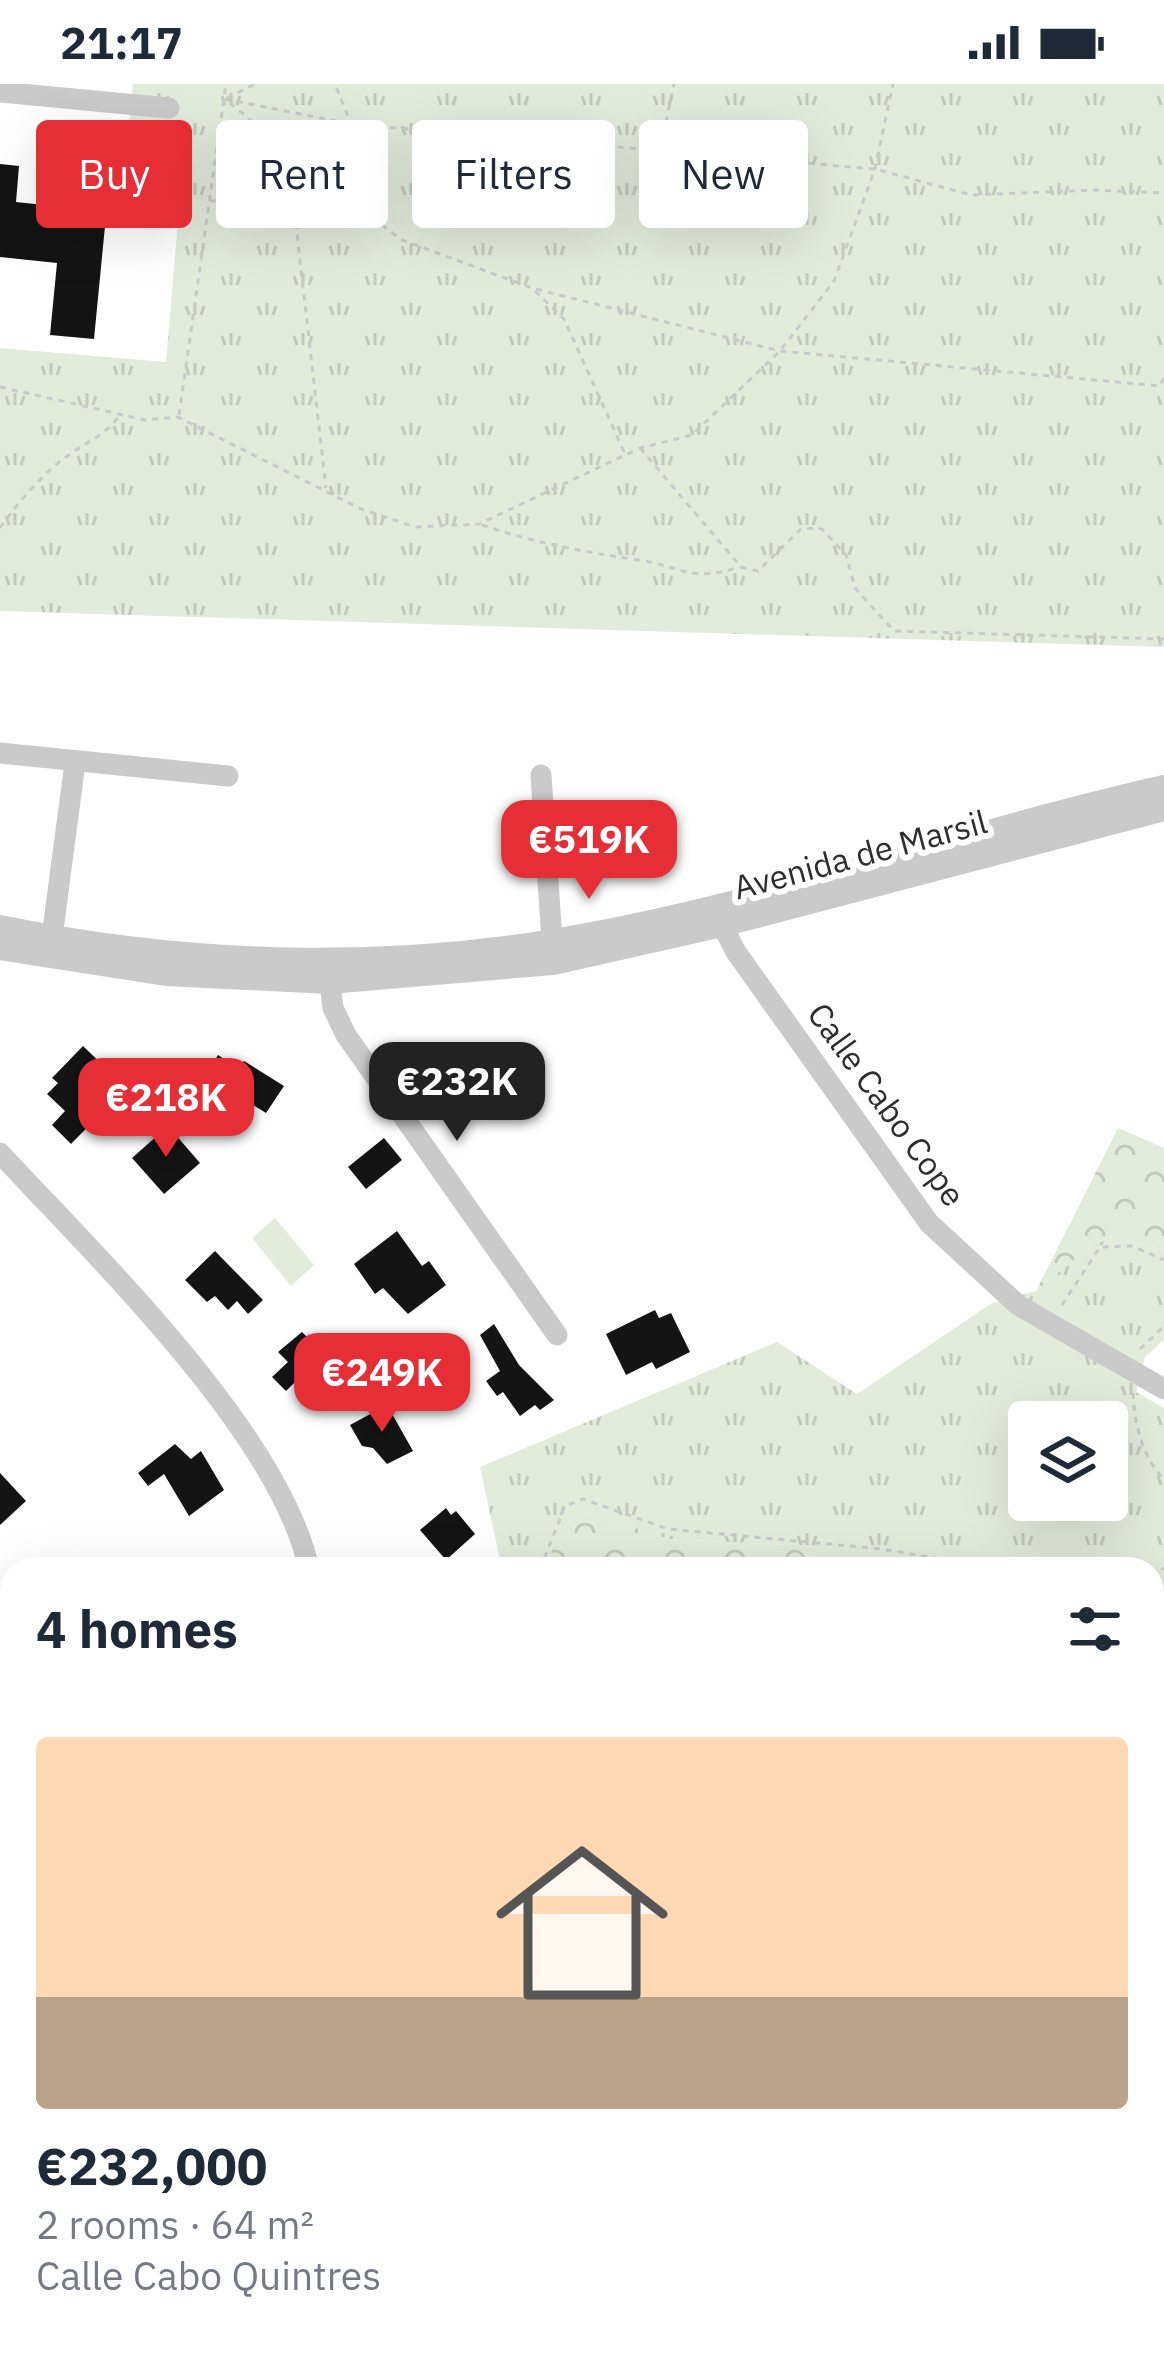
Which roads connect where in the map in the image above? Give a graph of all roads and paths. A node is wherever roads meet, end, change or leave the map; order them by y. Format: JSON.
{"nodes":[{"id":1,"x":226,"y":84,"type":"edge"},
{"id":2,"x":255,"y":84,"type":"edge"},
{"id":3,"x":334,"y":84,"type":"edge"},
{"id":4,"x":674,"y":84,"type":"edge"},
{"id":5,"x":893,"y":84,"type":"edge"},
{"id":6,"x":0,"y":92,"type":"edge"},
{"id":7,"x":226,"y":99,"type":"junction"},
{"id":8,"x":169,"y":108,"type":"dead end"},
{"id":9,"x":251,"y":120,"type":"edge"},
{"id":10,"x":331,"y":120,"type":"edge"},
{"id":11,"x":349,"y":120,"type":"edge"},
{"id":12,"x":667,"y":120,"type":"edge"},
{"id":13,"x":388,"y":127,"type":"edge"},
{"id":14,"x":639,"y":146,"type":"edge"},
{"id":15,"x":808,"y":162,"type":"edge"},
{"id":16,"x":875,"y":169,"type":"junction"},
{"id":17,"x":1164,"y":194,"type":"edge"},
{"id":18,"x":210,"y":201,"type":"junction"},
{"id":19,"x":216,"y":201,"type":"edge"},
{"id":20,"x":296,"y":228,"type":"edge"},
{"id":21,"x":386,"y":228,"type":"edge"},
{"id":22,"x":532,"y":288,"type":"junction"},
{"id":23,"x":780,"y":351,"type":"junction"},
{"id":24,"x":1164,"y":377,"type":"edge"},
{"id":25,"x":0,"y":387,"type":"edge"},
{"id":26,"x":121,"y":414,"type":"junction"},
{"id":27,"x":178,"y":417,"type":"junction"},
{"id":28,"x":640,"y":448,"type":"junction"},
{"id":29,"x":626,"y":455,"type":"junction"},
{"id":30,"x":326,"y":491,"type":"junction"},
{"id":31,"x":479,"y":524,"type":"junction"},
{"id":32,"x":0,"y":528,"type":"edge"},
{"id":33,"x":742,"y":567,"type":"junction"},
{"id":34,"x":1164,"y":639,"type":"edge"},
{"id":35,"x":0,"y":753,"type":"edge"},
{"id":36,"x":75,"y":763,"type":"junction"},
{"id":37,"x":542,"y":775,"type":"dead end"},
{"id":38,"x":228,"y":776,"type":"dead end"},
{"id":39,"x":1157,"y":806,"type":"edge"},
{"id":40,"x":717,"y":915,"type":"junction"},
{"id":41,"x":0,"y":927,"type":"edge"},
{"id":42,"x":51,"y":948,"type":"junction"},
{"id":43,"x":0,"y":949,"type":"edge"},
{"id":44,"x":553,"y":952,"type":"junction"},
{"id":45,"x":328,"y":971,"type":"junction"},
{"id":46,"x":0,"y":1153,"type":"edge"},
{"id":47,"x":1164,"y":1260,"type":"edge"},
{"id":48,"x":1056,"y":1327,"type":"junction"},
{"id":49,"x":557,"y":1335,"type":"dead end"},
{"id":50,"x":1164,"y":1389,"type":"edge"},
{"id":51,"x":306,"y":1557,"type":"edge"},
{"id":52,"x":545,"y":1557,"type":"edge"},
{"id":53,"x":928,"y":1557,"type":"edge"}],
"edges":[{"from":1,"to":7,"type":"path"},
{"from":2,"to":7,"type":"path"},
{"from":3,"to":11,"type":"path"},
{"from":4,"to":12,"type":"path"},
{"from":5,"to":16,"type":"path"},
{"from":6,"to":8,"type":"street"},
{"from":7,"to":9,"type":"path"},
{"from":7,"to":10,"type":"path"},
{"from":7,"to":18,"type":"path"},
{"from":13,"to":14,"type":"path"},
{"from":15,"to":16,"type":"path"},
{"from":16,"to":17,"type":"path"},
{"from":16,"to":23,"type":"path"},
{"from":18,"to":19,"type":"path"},
{"from":18,"to":27,"type":"path"},
{"from":20,"to":30,"type":"path"},
{"from":21,"to":22,"type":"path"},
{"from":22,"to":23,"type":"path"},
{"from":22,"to":29,"type":"path"},
{"from":23,"to":24,"type":"path"},
{"from":23,"to":28,"type":"path"},
{"from":25,"to":26,"type":"path"},
{"from":26,"to":27,"type":"path"},
{"from":26,"to":32,"type":"path"},
{"from":27,"to":30,"type":"path"},
{"from":28,"to":29,"type":"path"},
{"from":28,"to":33,"type":"path"},
{"from":29,"to":31,"type":"path"},
{"from":30,"to":31,"type":"path"},
{"from":31,"to":33,"type":"path"},
{"from":33,"to":34,"type":"path"},
{"from":35,"to":36,"type":"street"},
{"from":36,"to":38,"type":"street"},
{"from":36,"to":42,"type":"street"},
{"from":37,"to":44,"type":"street"},
{"from":39,"to":40,"type":"street","name":"Avenida de Marsil"},
{"from":40,"to":44,"type":"street","name":"Avenida de Marsil"},
{"from":40,"to":48,"type":"street","name":"Calle Cabo Cope"},
{"from":41,"to":42,"type":"street","name":"Avenida de Marsil"},
{"from":42,"to":43,"type":"street","name":"Avenida de Marsil"},
{"from":42,"to":45,"type":"street","name":"Avenida de Marsil"},
{"from":44,"to":45,"type":"street","name":"Avenida de Marsil"},
{"from":45,"to":49,"type":"street"},
{"from":46,"to":51,"type":"street"},
{"from":47,"to":48,"type":"path"},
{"from":48,"to":50,"type":"street","name":"Calle Cabo Cope"},
{"from":52,"to":53,"type":"path"}]}
